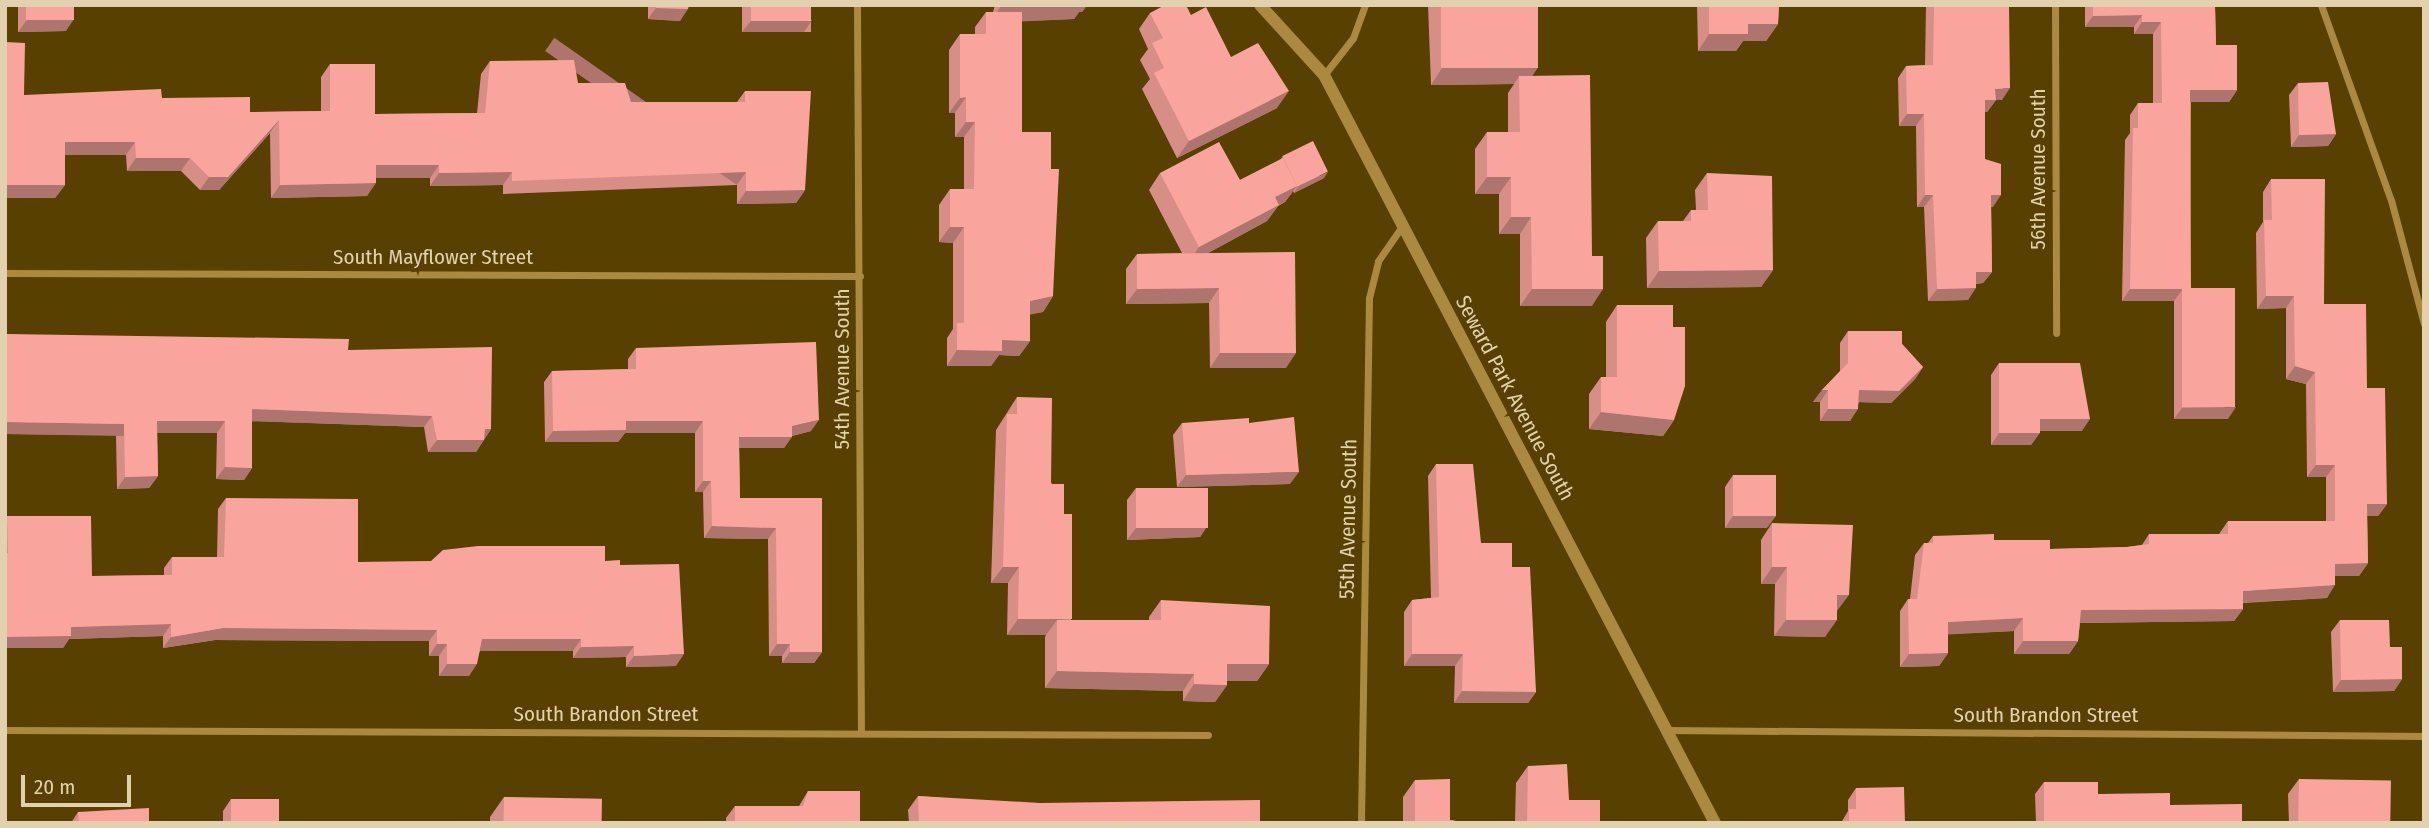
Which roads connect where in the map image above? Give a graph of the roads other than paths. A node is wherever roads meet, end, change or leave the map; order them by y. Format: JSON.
{"nodes":[{"id":1,"x":857,"y":5,"type":"edge"},
{"id":2,"x":1260,"y":5,"type":"edge"},
{"id":3,"x":1365,"y":5,"type":"edge"},
{"id":4,"x":2055,"y":5,"type":"edge"},
{"id":5,"x":2321,"y":5,"type":"edge"},
{"id":6,"x":1324,"y":75,"type":"junction"},
{"id":7,"x":1403,"y":225,"type":"junction"},
{"id":8,"x":5,"y":273,"type":"edge"},
{"id":9,"x":860,"y":276,"type":"junction"},
{"id":10,"x":2424,"y":324,"type":"edge"},
{"id":11,"x":2056,"y":333,"type":"dead end"},
{"id":12,"x":5,"y":730,"type":"edge"},
{"id":13,"x":1667,"y":730,"type":"junction"},
{"id":14,"x":861,"y":733,"type":"junction"},
{"id":15,"x":1208,"y":735,"type":"dead end"},
{"id":16,"x":2424,"y":736,"type":"edge"},
{"id":17,"x":1361,"y":823,"type":"edge"},
{"id":18,"x":1715,"y":823,"type":"edge"}],
"edges":[{"from":1,"to":9,"type":"street","name":"54th Avenue South"},
{"from":2,"to":6,"type":"street","name":"Seward Park Avenue South"},
{"from":3,"to":6,"type":"street"},
{"from":4,"to":11,"type":"street","name":"56th Avenue South"},
{"from":5,"to":10,"type":"street"},
{"from":6,"to":7,"type":"street","name":"Seward Park Avenue South"},
{"from":7,"to":13,"type":"street","name":"Seward Park Avenue South"},
{"from":7,"to":17,"type":"street","name":"55th Avenue South"},
{"from":8,"to":9,"type":"street","name":"South Mayflower Street"},
{"from":9,"to":14,"type":"street","name":"54th Avenue South"},
{"from":12,"to":14,"type":"street","name":"South Brandon Street"},
{"from":13,"to":16,"type":"street","name":"South Brandon Street"},
{"from":13,"to":18,"type":"street","name":"Seward Park Avenue South"},
{"from":14,"to":15,"type":"street","name":"South Brandon Street"}]}
